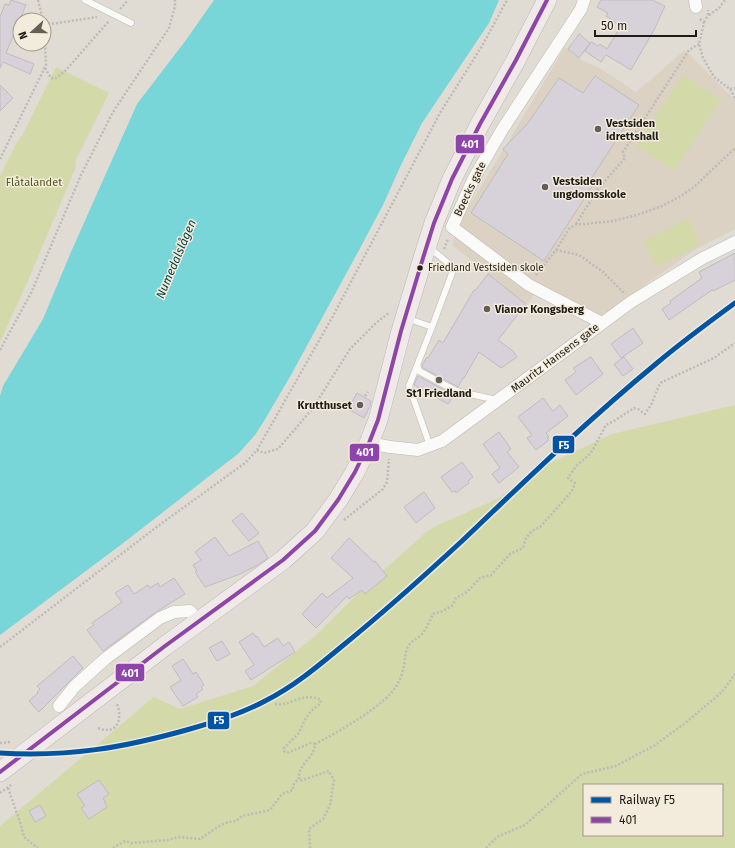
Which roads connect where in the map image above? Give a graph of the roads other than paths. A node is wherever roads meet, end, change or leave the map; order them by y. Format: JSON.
{"nodes":[{"id":1,"x":85,"y":0,"type":"edge"},
{"id":2,"x":547,"y":0,"type":"edge"},
{"id":3,"x":584,"y":0,"type":"edge"},
{"id":4,"x":132,"y":23,"type":"dead end"},
{"id":5,"x":735,"y":242,"type":"edge"},
{"id":6,"x":427,"y":246,"type":"junction"},
{"id":7,"x":400,"y":314,"type":"junction"},
{"id":8,"x":602,"y":323,"type":"junction"},
{"id":9,"x":432,"y":327,"type":"junction"},
{"id":10,"x":418,"y":367,"type":"junction"},
{"id":11,"x":498,"y":400,"type":"junction"},
{"id":12,"x":369,"y":443,"type":"junction"},
{"id":13,"x":430,"y":446,"type":"junction"},
{"id":14,"x":199,"y":622,"type":"junction"},
{"id":15,"x":59,"y":706,"type":"dead end"},
{"id":16,"x":7,"y":774,"type":"edge"}],
"edges":[{"from":1,"to":4,"type":"lane"},
{"from":2,"to":6,"type":"main road"},
{"from":3,"to":8,"type":"street","name":"Boecks gate"},
{"from":5,"to":8,"type":"street","name":"Mauritz Hansens gate"},
{"from":6,"to":7,"type":"main road"},
{"from":6,"to":9,"type":"lane"},
{"from":7,"to":9,"type":"lane"},
{"from":7,"to":12,"type":"main road"},
{"from":8,"to":11,"type":"street","name":"Mauritz Hansens gate"},
{"from":9,"to":10,"type":"lane"},
{"from":10,"to":11,"type":"lane"},
{"from":10,"to":13,"type":"lane"},
{"from":11,"to":13,"type":"street","name":"Mauritz Hansens gate"},
{"from":12,"to":13,"type":"street","name":"Mauritz Hansens gate"},
{"from":12,"to":14,"type":"main road"},
{"from":14,"to":15,"type":"street"},
{"from":14,"to":16,"type":"main road"}]}
